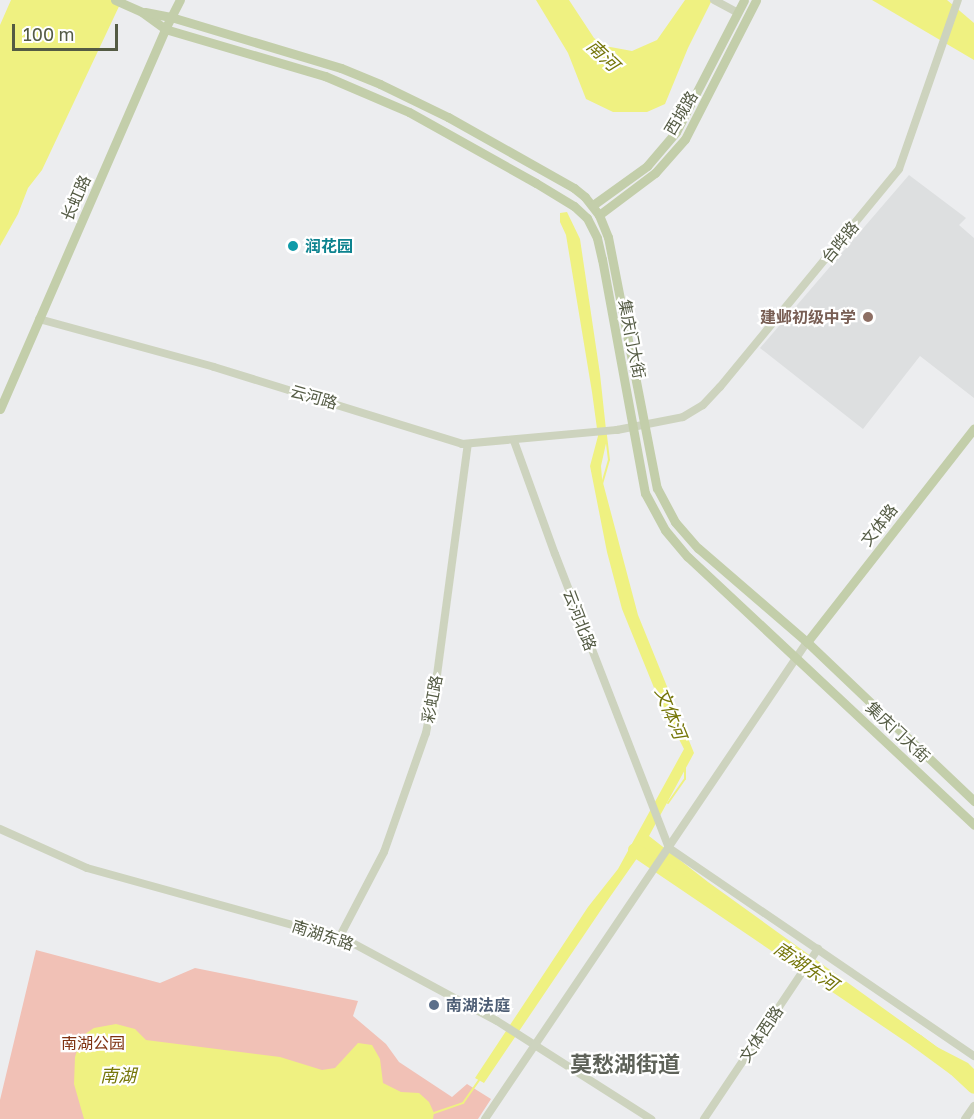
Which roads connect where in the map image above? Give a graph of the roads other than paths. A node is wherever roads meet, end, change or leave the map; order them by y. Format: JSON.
{"nodes":[{"id":1,"x":115,"y":0,"type":"edge"},
{"id":2,"x":180,"y":0,"type":"edge"},
{"id":3,"x":714,"y":0,"type":"edge"},
{"id":4,"x":744,"y":0,"type":"edge"},
{"id":5,"x":756,"y":0,"type":"edge"},
{"id":6,"x":958,"y":0,"type":"edge"},
{"id":7,"x":139,"y":10,"type":"junction"},
{"id":8,"x":738,"y":13,"type":"junction"},
{"id":9,"x":171,"y":17,"type":"junction"},
{"id":10,"x":165,"y":29,"type":"junction"},
{"id":11,"x":593,"y":205,"type":"junction"},
{"id":12,"x":599,"y":215,"type":"junction"},
{"id":13,"x":39,"y":319,"type":"junction"},
{"id":14,"x":0,"y":409,"type":"edge"},
{"id":15,"x":647,"y":426,"type":"junction"},
{"id":16,"x":635,"y":428,"type":"junction"},
{"id":17,"x":974,"y":428,"type":"edge"},
{"id":18,"x":617,"y":430,"type":"joint"},
{"id":19,"x":514,"y":441,"type":"junction"},
{"id":20,"x":468,"y":444,"type":"junction"},
{"id":21,"x":807,"y":642,"type":"junction"},
{"id":22,"x":796,"y":658,"type":"junction"},
{"id":23,"x":974,"y":801,"type":"edge"},
{"id":24,"x":974,"y":825,"type":"edge"},
{"id":25,"x":0,"y":830,"type":"edge"},
{"id":26,"x":668,"y":849,"type":"junction"},
{"id":27,"x":339,"y":938,"type":"junction"},
{"id":28,"x":818,"y":949,"type":"junction"},
{"id":29,"x":535,"y":1046,"type":"junction"},
{"id":30,"x":974,"y":1056,"type":"edge"},
{"id":31,"x":974,"y":1106,"type":"edge"},
{"id":32,"x":966,"y":1117,"type":"edge"},
{"id":33,"x":485,"y":1119,"type":"edge"},
{"id":34,"x":651,"y":1119,"type":"edge"},
{"id":35,"x":704,"y":1119,"type":"edge"}],
"edges":[{"from":1,"to":7,"type":"main road","name":"集庆门大街"},
{"from":2,"to":9,"type":"main road","name":"长虹路"},
{"from":3,"to":8,"type":"street"},
{"from":4,"to":8,"type":"main road","name":"西城路"},
{"from":5,"to":12,"type":"main road","name":"西城路"},
{"from":6,"to":15,"type":"street","name":"台晔路"},
{"from":7,"to":9,"type":"main road","name":"集庆门大街"},
{"from":7,"to":10,"type":"main road","name":"集庆门大街"},
{"from":8,"to":11,"type":"main road","name":"西城路"},
{"from":9,"to":10,"type":"main road","name":"长虹路"},
{"from":9,"to":11,"type":"main road","name":"集庆门大街"},
{"from":10,"to":13,"type":"main road","name":"长虹路"},
{"from":10,"to":16,"type":"main road","name":"集庆门大街"},
{"from":11,"to":12,"type":"main road","name":"集庆门大街"},
{"from":12,"to":15,"type":"main road","name":"集庆门大街"},
{"from":13,"to":14,"type":"main road","name":"长虹路"},
{"from":13,"to":20,"type":"street","name":"云河路"},
{"from":15,"to":16,"type":"street","name":"台晔路"},
{"from":15,"to":21,"type":"main road","name":"集庆门大街"},
{"from":16,"to":18,"type":"street","name":"台晔路"},
{"from":16,"to":22,"type":"main road","name":"集庆门大街"},
{"from":17,"to":21,"type":"main road","name":"文体路"},
{"from":18,"to":19,"type":"street","name":"云河路"},
{"from":19,"to":20,"type":"street","name":"云河路"},
{"from":19,"to":26,"type":"street","name":"云河北路"},
{"from":20,"to":27,"type":"street","name":"彩虹路"},
{"from":21,"to":22,"type":"street"},
{"from":21,"to":23,"type":"main road","name":"集庆门大街"},
{"from":22,"to":24,"type":"main road","name":"集庆门大街"},
{"from":22,"to":26,"type":"street"},
{"from":25,"to":27,"type":"street","name":"南湖东路"},
{"from":26,"to":28,"type":"street"},
{"from":26,"to":29,"type":"street"},
{"from":27,"to":29,"type":"street","name":"南湖东路"},
{"from":28,"to":30,"type":"street"},
{"from":28,"to":35,"type":"street","name":"文体西路"},
{"from":29,"to":33,"type":"street"},
{"from":29,"to":34,"type":"street","name":"南湖东路"},
{"from":31,"to":32,"type":"street"}]}
